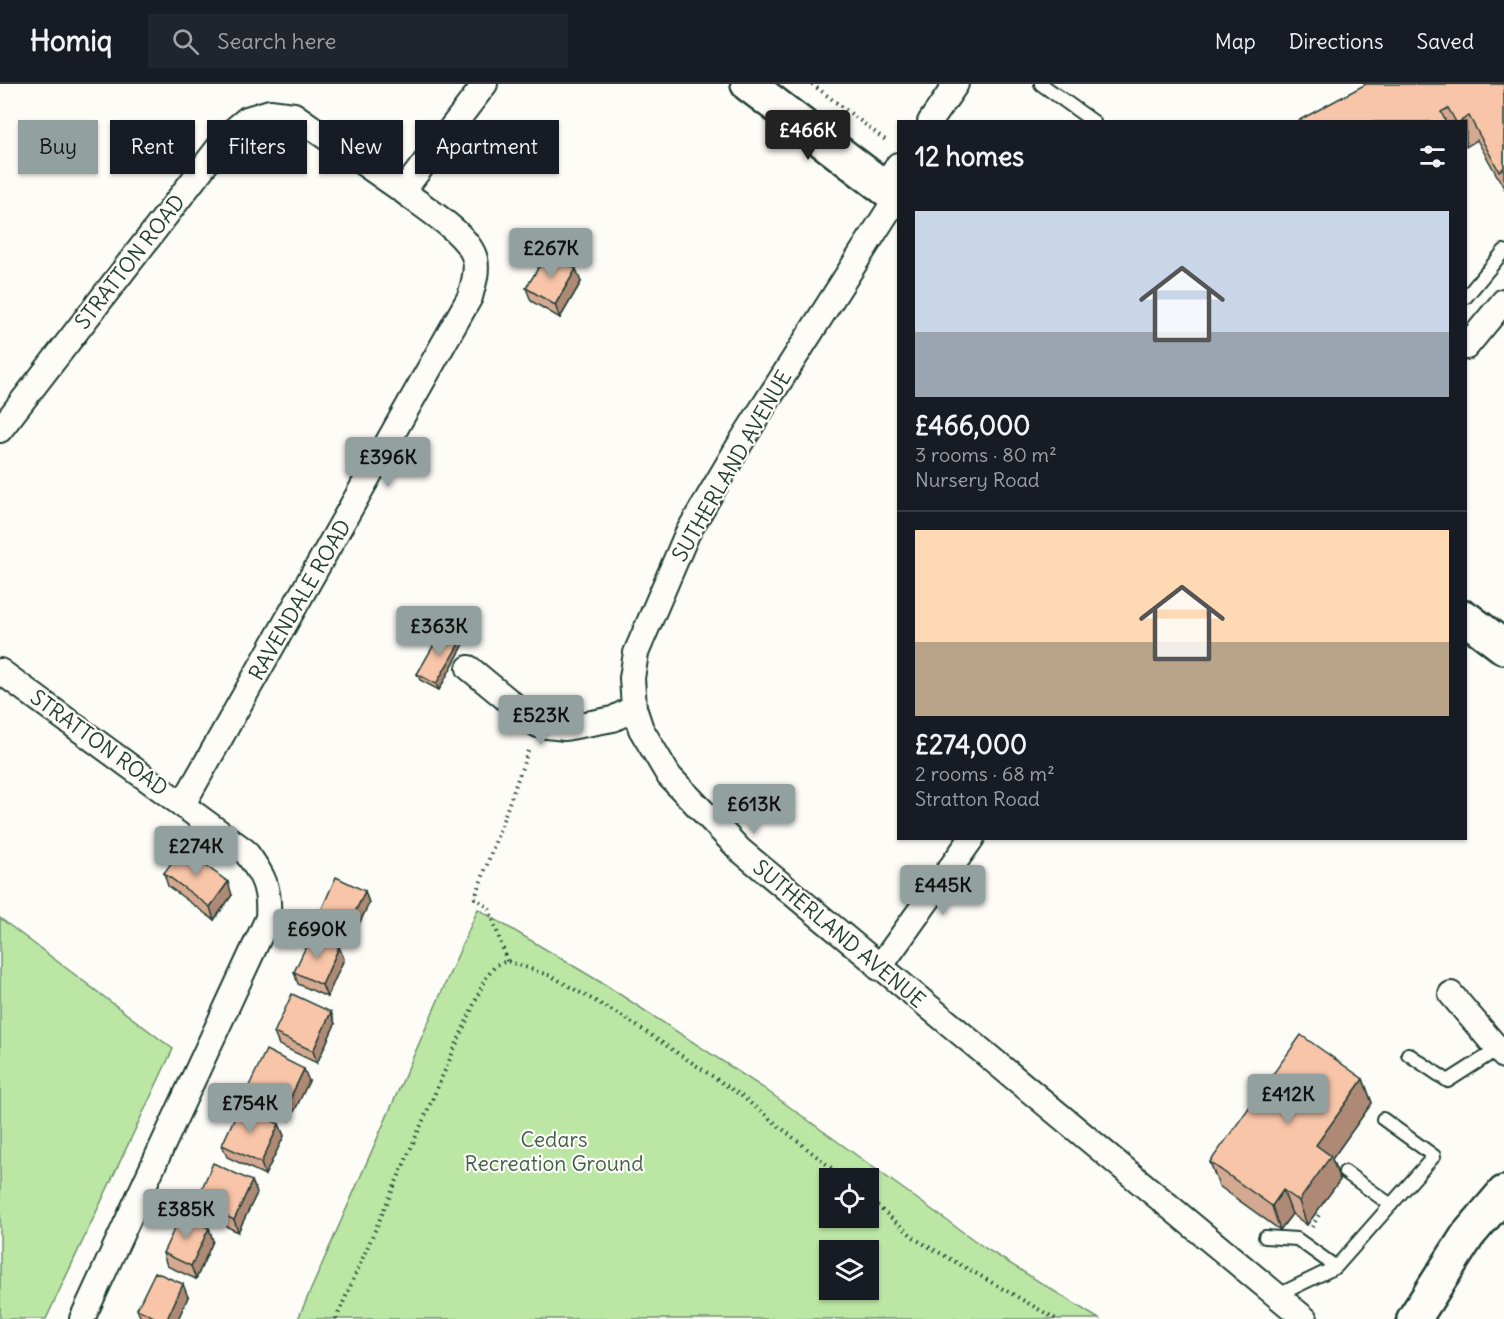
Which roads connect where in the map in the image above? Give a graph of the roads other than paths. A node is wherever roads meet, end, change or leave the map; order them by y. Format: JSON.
{"nodes":[{"id":1,"x":484,"y":84,"type":"edge"},
{"id":2,"x":748,"y":84,"type":"edge"},
{"id":3,"x":956,"y":84,"type":"edge"},
{"id":4,"x":1041,"y":84,"type":"edge"},
{"id":5,"x":931,"y":120,"type":"edge"},
{"id":6,"x":1091,"y":120,"type":"edge"},
{"id":7,"x":894,"y":186,"type":"edge"},
{"id":8,"x":403,"y":191,"type":"junction"},
{"id":9,"x":1504,"y":251,"type":"edge"},
{"id":10,"x":1467,"y":296,"type":"edge"},
{"id":11,"x":1504,"y":301,"type":"edge"},
{"id":12,"x":1467,"y":346,"type":"edge"},
{"id":13,"x":0,"y":430,"type":"edge"},
{"id":14,"x":1467,"y":619,"type":"edge"},
{"id":15,"x":1504,"y":647,"type":"edge"},
{"id":16,"x":469,"y":668,"type":"dead end"},
{"id":17,"x":0,"y":671,"type":"edge"},
{"id":18,"x":634,"y":708,"type":"junction"},
{"id":19,"x":183,"y":804,"type":"junction"},
{"id":20,"x":971,"y":840,"type":"edge"},
{"id":21,"x":879,"y":968,"type":"junction"},
{"id":22,"x":1451,"y":994,"type":"dead end"},
{"id":23,"x":1501,"y":1052,"type":"edge"},
{"id":24,"x":1408,"y":1054,"type":"dead end"},
{"id":25,"x":1383,"y":1119,"type":"dead end"},
{"id":26,"x":1345,"y":1172,"type":"dead end"},
{"id":27,"x":1504,"y":1192,"type":"edge"},
{"id":28,"x":1391,"y":1205,"type":"junction"},
{"id":29,"x":1265,"y":1237,"type":"dead end"},
{"id":30,"x":1336,"y":1267,"type":"junction"},
{"id":31,"x":1276,"y":1296,"type":"junction"},
{"id":32,"x":82,"y":1319,"type":"edge"},
{"id":33,"x":1305,"y":1319,"type":"edge"},
{"id":34,"x":1414,"y":1319,"type":"edge"}],
"edges":[{"from":1,"to":8,"type":"street"},
{"from":2,"to":7,"type":"street"},
{"from":3,"to":5,"type":"street"},
{"from":4,"to":6,"type":"lane"},
{"from":7,"to":18,"type":"street","name":"SUTHERLAND AVENUE"},
{"from":8,"to":13,"type":"street","name":"STRATTON ROAD"},
{"from":8,"to":19,"type":"street","name":"RAVENDALE ROAD"},
{"from":9,"to":10,"type":"lane"},
{"from":11,"to":12,"type":"street"},
{"from":14,"to":15,"type":"street"},
{"from":16,"to":18,"type":"street"},
{"from":17,"to":19,"type":"street","name":"STRATTON ROAD"},
{"from":18,"to":21,"type":"street","name":"SUTHERLAND AVENUE"},
{"from":19,"to":32,"type":"street","name":"STRATTON ROAD"},
{"from":20,"to":21,"type":"street"},
{"from":21,"to":31,"type":"street","name":"SUTHERLAND AVENUE"},
{"from":22,"to":23,"type":"street"},
{"from":23,"to":24,"type":"lane"},
{"from":25,"to":28,"type":"lane"},
{"from":26,"to":28,"type":"lane"},
{"from":27,"to":34,"type":"street"},
{"from":28,"to":30,"type":"lane"},
{"from":29,"to":30,"type":"lane"},
{"from":30,"to":31,"type":"lane"},
{"from":31,"to":33,"type":"street","name":"SUTHERLAND AVENUE"}]}
